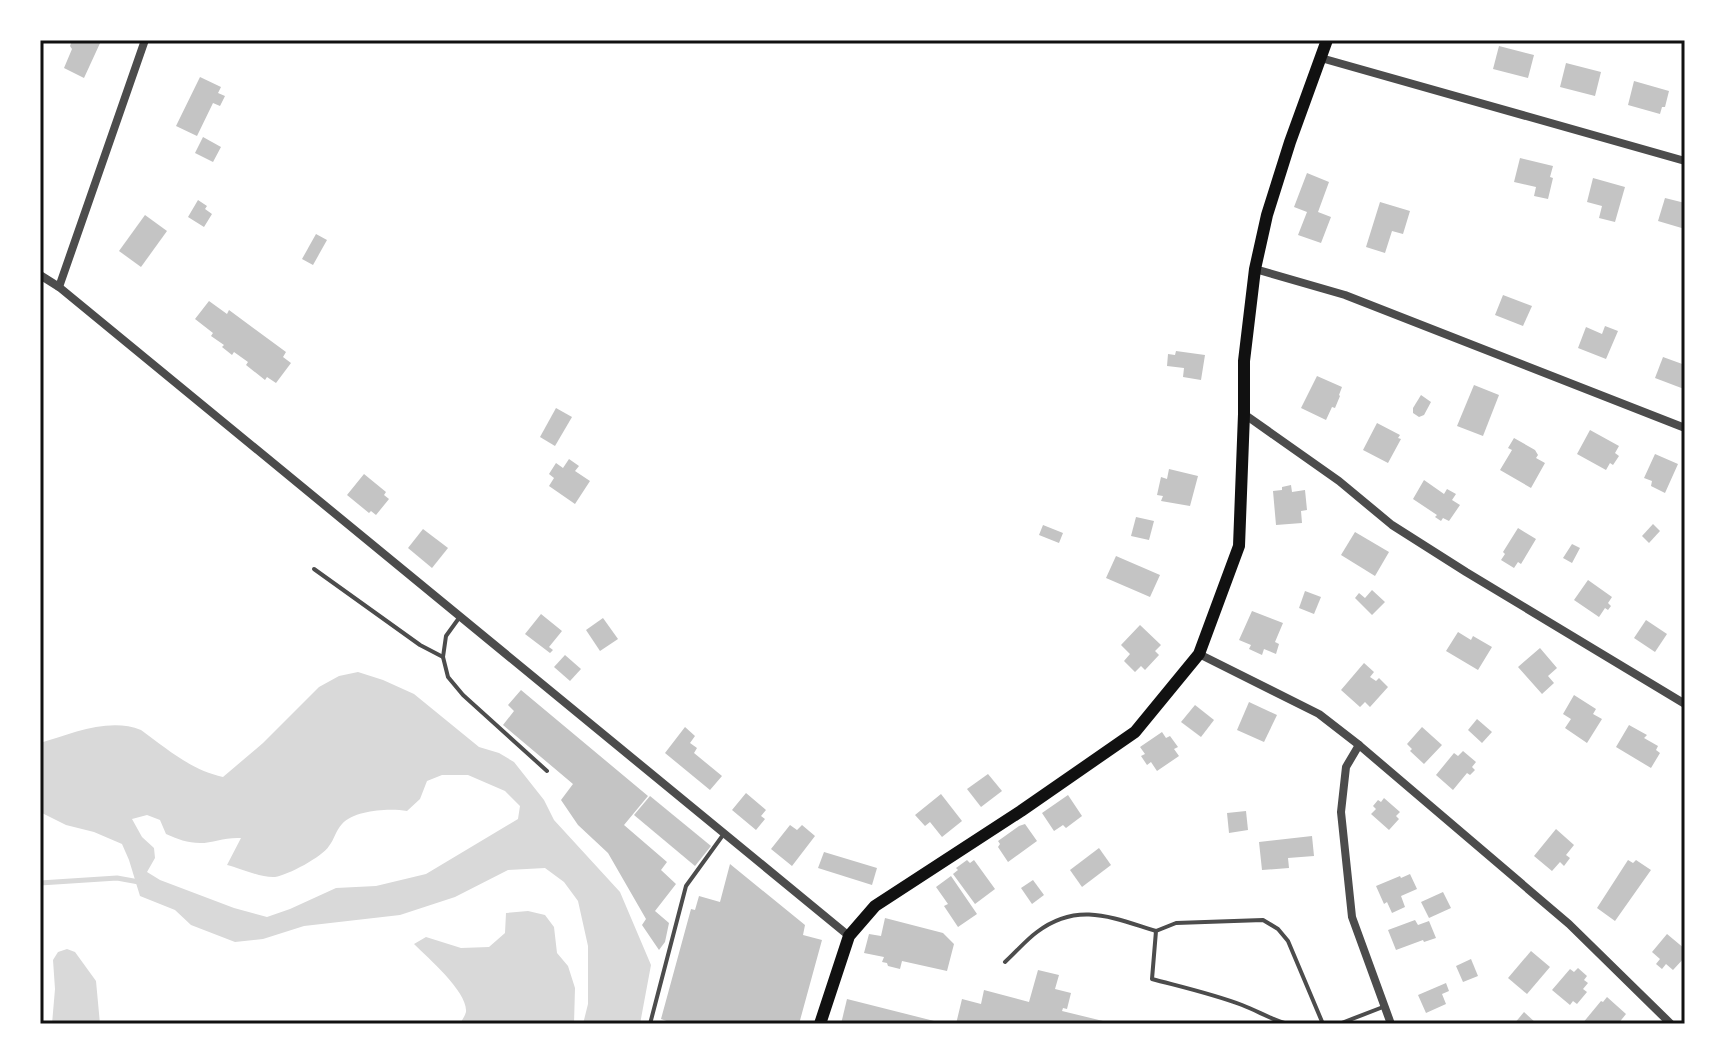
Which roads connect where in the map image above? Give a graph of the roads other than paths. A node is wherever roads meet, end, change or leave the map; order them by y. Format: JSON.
{"nodes":[{"id":1,"x":145,"y":40,"type":"edge"},
{"id":2,"x":1327,"y":40,"type":"edge"},
{"id":3,"x":1321,"y":58,"type":"junction"},
{"id":4,"x":1685,"y":161,"type":"edge"},
{"id":5,"x":1255,"y":269,"type":"junction"},
{"id":6,"x":40,"y":275,"type":"edge"},
{"id":7,"x":59,"y":287,"type":"junction"},
{"id":8,"x":1244,"y":414,"type":"junction"},
{"id":9,"x":1685,"y":428,"type":"edge"},
{"id":10,"x":314,"y":569,"type":"dead end"},
{"id":11,"x":460,"y":616,"type":"junction"},
{"id":12,"x":1199,"y":654,"type":"junction"},
{"id":13,"x":443,"y":657,"type":"junction"},
{"id":14,"x":1685,"y":704,"type":"edge"},
{"id":15,"x":1359,"y":745,"type":"junction"},
{"id":16,"x":547,"y":771,"type":"dead end"},
{"id":17,"x":724,"y":833,"type":"junction"},
{"id":18,"x":1156,"y":931,"type":"junction"},
{"id":19,"x":849,"y":936,"type":"junction"},
{"id":20,"x":1005,"y":962,"type":"dead end"},
{"id":21,"x":1383,"y":1007,"type":"junction"},
{"id":22,"x":650,"y":1024,"type":"edge"},
{"id":23,"x":820,"y":1024,"type":"edge"},
{"id":24,"x":1288,"y":1024,"type":"edge"},
{"id":25,"x":1323,"y":1024,"type":"edge"},
{"id":26,"x":1339,"y":1024,"type":"edge"},
{"id":27,"x":1391,"y":1024,"type":"edge"},
{"id":28,"x":1671,"y":1024,"type":"edge"}],
"edges":[{"from":1,"to":7,"type":"street"},
{"from":2,"to":3,"type":"main road"},
{"from":3,"to":4,"type":"street"},
{"from":3,"to":5,"type":"main road"},
{"from":5,"to":8,"type":"main road"},
{"from":5,"to":9,"type":"street"},
{"from":6,"to":7,"type":"street"},
{"from":7,"to":11,"type":"street"},
{"from":8,"to":12,"type":"main road"},
{"from":8,"to":14,"type":"street"},
{"from":10,"to":13,"type":"lane"},
{"from":11,"to":13,"type":"lane"},
{"from":11,"to":17,"type":"street"},
{"from":12,"to":15,"type":"street"},
{"from":12,"to":19,"type":"main road"},
{"from":13,"to":16,"type":"lane"},
{"from":15,"to":21,"type":"street"},
{"from":15,"to":28,"type":"street"},
{"from":17,"to":19,"type":"street"},
{"from":17,"to":22,"type":"lane"},
{"from":18,"to":20,"type":"lane"},
{"from":18,"to":24,"type":"lane"},
{"from":18,"to":25,"type":"lane"},
{"from":19,"to":23,"type":"main road"},
{"from":21,"to":26,"type":"lane"},
{"from":21,"to":27,"type":"street"}]}
